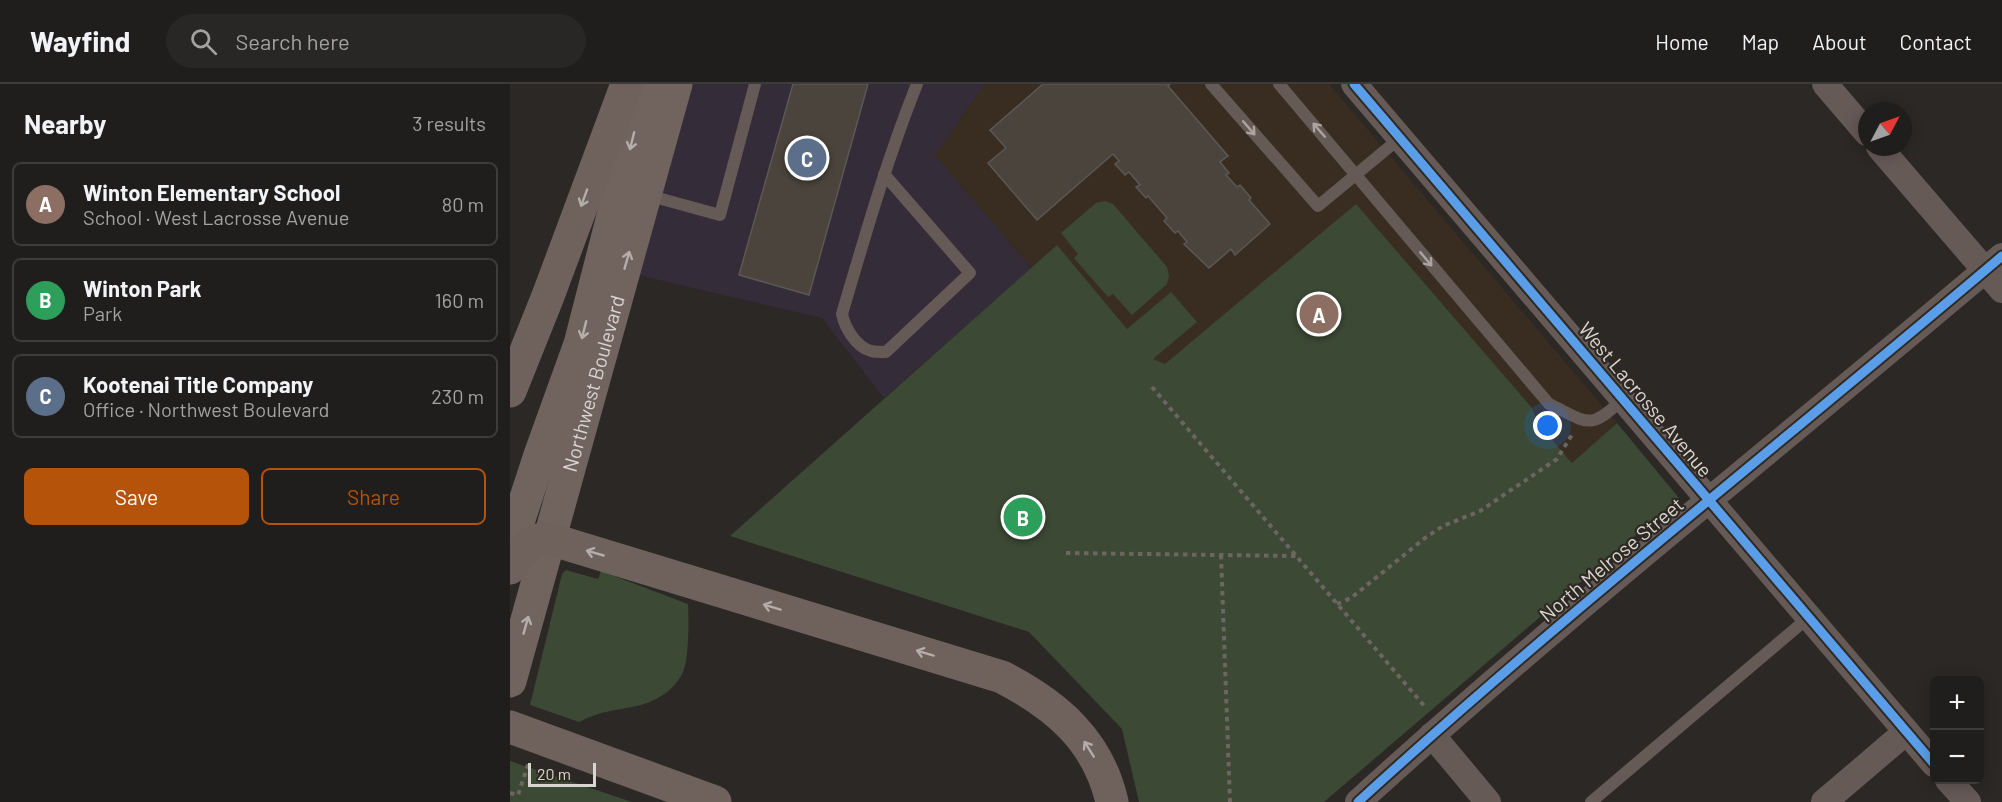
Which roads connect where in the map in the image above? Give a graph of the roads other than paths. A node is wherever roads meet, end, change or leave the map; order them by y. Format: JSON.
{"nodes":[{"id":1,"x":627,"y":84,"type":"edge"},
{"id":2,"x":646,"y":84,"type":"edge"},
{"id":3,"x":676,"y":84,"type":"edge"},
{"id":4,"x":755,"y":84,"type":"edge"},
{"id":5,"x":917,"y":84,"type":"edge"},
{"id":6,"x":1211,"y":84,"type":"edge"},
{"id":7,"x":1279,"y":84,"type":"edge"},
{"id":8,"x":1354,"y":84,"type":"edge"},
{"id":9,"x":1824,"y":84,"type":"edge"},
{"id":10,"x":1858,"y":123,"type":"edge"},
{"id":11,"x":1400,"y":138,"type":"junction"},
{"id":12,"x":1888,"y":156,"type":"edge"},
{"id":13,"x":884,"y":174,"type":"junction"},
{"id":14,"x":1357,"y":174,"type":"junction"},
{"id":15,"x":646,"y":194,"type":"junction"},
{"id":16,"x":1994,"y":263,"type":"edge"},
{"id":17,"x":2002,"y":290,"type":"edge"},
{"id":18,"x":510,"y":391,"type":"edge"},
{"id":19,"x":1623,"y":399,"type":"junction"},
{"id":20,"x":1708,"y":500,"type":"junction"},
{"id":21,"x":550,"y":539,"type":"junction"},
{"id":22,"x":510,"y":547,"type":"edge"},
{"id":23,"x":510,"y":568,"type":"edge"},
{"id":24,"x":1809,"y":617,"type":"junction"},
{"id":25,"x":510,"y":681,"type":"edge"},
{"id":26,"x":516,"y":729,"type":"edge"},
{"id":27,"x":1906,"y":732,"type":"junction"},
{"id":28,"x":1432,"y":735,"type":"junction"},
{"id":29,"x":1930,"y":758,"type":"edge"},
{"id":30,"x":1952,"y":784,"type":"edge"},
{"id":31,"x":669,"y":794,"type":"edge"},
{"id":32,"x":715,"y":802,"type":"edge"},
{"id":33,"x":1112,"y":802,"type":"edge"},
{"id":34,"x":1358,"y":802,"type":"edge"},
{"id":35,"x":1488,"y":802,"type":"edge"},
{"id":36,"x":1592,"y":802,"type":"edge"},
{"id":37,"x":1824,"y":802,"type":"edge"},
{"id":38,"x":1968,"y":802,"type":"edge"}],
"edges":[{"from":1,"to":18,"type":"highway","one_way":true},
{"from":2,"to":22,"type":"main road","name":"Northwest Boulevard","one_way":true},
{"from":3,"to":15,"type":"main road","name":"Northwest Boulevard"},
{"from":4,"to":15,"type":"lane"},
{"from":5,"to":13,"type":"lane"},
{"from":6,"to":14,"type":"lane","one_way":true},
{"from":14,"to":7,"type":"lane","one_way":true},
{"from":8,"to":11,"type":"street","name":"West Lacrosse Avenue"},
{"from":9,"to":10,"type":"street"},
{"from":11,"to":14,"type":"lane"},
{"from":11,"to":19,"type":"street","name":"West Lacrosse Avenue"},
{"from":12,"to":16,"type":"street"},
{"from":13,"to":13,"type":"lane"},
{"from":14,"to":19,"type":"lane","one_way":true},
{"from":21,"to":15,"type":"main road","name":"Northwest Boulevard","one_way":true},
{"from":16,"to":17,"type":"street"},
{"from":16,"to":20,"type":"street","name":"North Melrose Street"},
{"from":19,"to":20,"type":"street","name":"West Lacrosse Avenue"},
{"from":20,"to":24,"type":"street","name":"West Lacrosse Avenue"},
{"from":20,"to":28,"type":"street","name":"North Melrose Street"},
{"from":21,"to":23,"type":"highway"},
{"from":25,"to":21,"type":"main road","name":"Northwest Boulevard","one_way":true},
{"from":33,"to":21,"type":"highway","one_way":true},
{"from":24,"to":27,"type":"street","name":"West Lacrosse Avenue"},
{"from":24,"to":36,"type":"lane"},
{"from":26,"to":31,"type":"highway"},
{"from":27,"to":29,"type":"street","name":"West Lacrosse Avenue"},
{"from":27,"to":37,"type":"street"},
{"from":28,"to":34,"type":"street","name":"North Melrose Street"},
{"from":28,"to":35,"type":"street"},
{"from":30,"to":38,"type":"street"},
{"from":31,"to":32,"type":"highway"}]}
